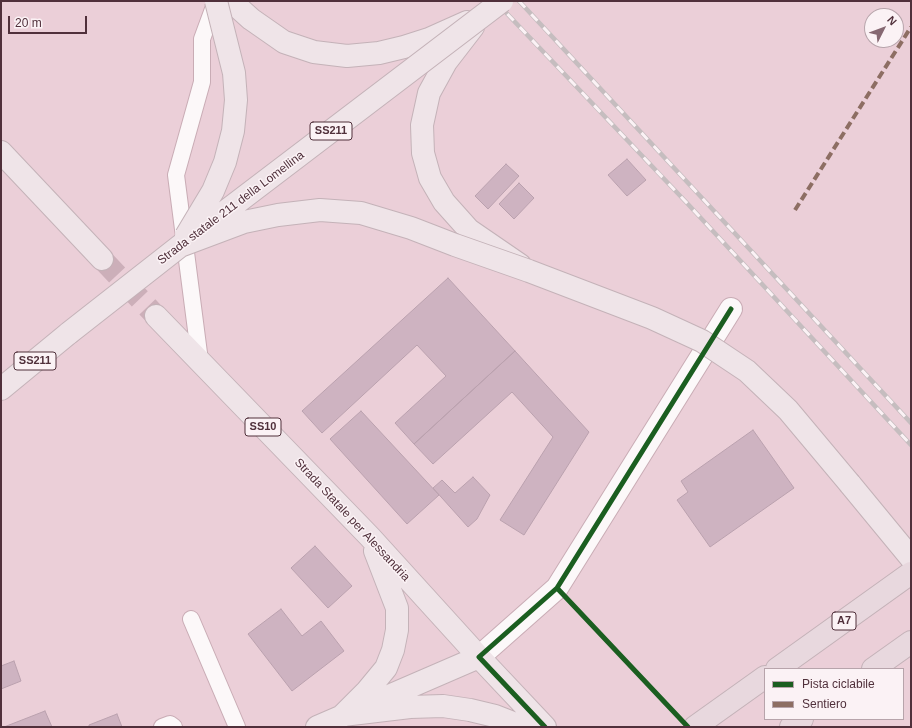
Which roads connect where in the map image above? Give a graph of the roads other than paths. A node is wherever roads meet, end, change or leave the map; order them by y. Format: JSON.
{"nodes":[{"id":1,"x":216,"y":1,"type":"edge"},
{"id":2,"x":231,"y":1,"type":"edge"},
{"id":3,"x":502,"y":1,"type":"edge"},
{"id":4,"x":483,"y":15,"type":"junction"},
{"id":5,"x":1,"y":152,"type":"edge"},
{"id":6,"x":1,"y":173,"type":"edge"},
{"id":7,"x":64,"y":220,"type":"junction"},
{"id":8,"x":180,"y":246,"type":"junction"},
{"id":9,"x":102,"y":259,"type":"tunnel mouth"},
{"id":10,"x":529,"y":270,"type":"junction"},
{"id":11,"x":731,"y":309,"type":"dead end"},
{"id":12,"x":156,"y":316,"type":"tunnel mouth"},
{"id":13,"x":200,"y":361,"type":"junction"},
{"id":14,"x":1,"y":389,"type":"edge"},
{"id":15,"x":370,"y":537,"type":"junction"},
{"id":16,"x":911,"y":558,"type":"edge"},
{"id":17,"x":911,"y":573,"type":"edge"},
{"id":18,"x":191,"y":619,"type":"dead end"},
{"id":19,"x":911,"y":642,"type":"edge"},
{"id":20,"x":479,"y":657,"type":"junction"},
{"id":21,"x":777,"y":668,"type":"edge"},
{"id":22,"x":874,"y":668,"type":"edge"},
{"id":23,"x":764,"y":678,"type":"edge"},
{"id":24,"x":343,"y":715,"type":"junction"},
{"id":25,"x":801,"y":720,"type":"edge"},
{"id":26,"x":162,"y":727,"type":"edge"},
{"id":27,"x":174,"y":727,"type":"edge"},
{"id":28,"x":237,"y":727,"type":"edge"},
{"id":29,"x":317,"y":727,"type":"edge"},
{"id":30,"x":523,"y":727,"type":"edge"},
{"id":31,"x":545,"y":727,"type":"edge"},
{"id":32,"x":695,"y":727,"type":"edge"},
{"id":33,"x":791,"y":727,"type":"edge"}],
"edges":[{"from":1,"to":8,"type":"main road","bridge":true},
{"from":1,"to":13,"type":"lane"},
{"from":2,"to":4,"type":"main road","bridge":true},
{"from":3,"to":4,"type":"main road","name":"Strada statale 211 della Lomellina","number":"SS211","bridge":true},
{"from":4,"to":8,"type":"main road","name":"Strada statale 211 della Lomellina","number":"SS211","bridge":true},
{"from":4,"to":10,"type":"main road","bridge":true},
{"from":5,"to":7,"type":"main road"},
{"from":6,"to":7,"type":"main road"},
{"from":7,"to":9,"type":"main road"},
{"from":8,"to":10,"type":"main road","bridge":true},
{"from":8,"to":14,"type":"main road","name":"Strada statale 211 della Lomellina","number":"SS211","bridge":true},
{"from":10,"to":16,"type":"main road","bridge":true},
{"from":11,"to":20,"type":"street"},
{"from":12,"to":13,"type":"main road","name":"Strada Statale per Alessandria","number":"SS10"},
{"from":13,"to":15,"type":"main road","name":"Strada Statale per Alessandria","number":"SS10"},
{"from":15,"to":20,"type":"main road","name":"Strada Statale per Alessandria"},
{"from":15,"to":24,"type":"main road"},
{"from":17,"to":21,"type":"highway","number":"A7"},
{"from":18,"to":28,"type":"lane"},
{"from":19,"to":22,"type":"highway"},
{"from":20,"to":24,"type":"main road"},
{"from":20,"to":31,"type":"main road","name":"Strada Statale per Alessandria"},
{"from":23,"to":32,"type":"highway"},
{"from":24,"to":29,"type":"main road"},
{"from":24,"to":30,"type":"main road"},
{"from":25,"to":33,"type":"highway"},
{"from":26,"to":27,"type":"lane"}]}
